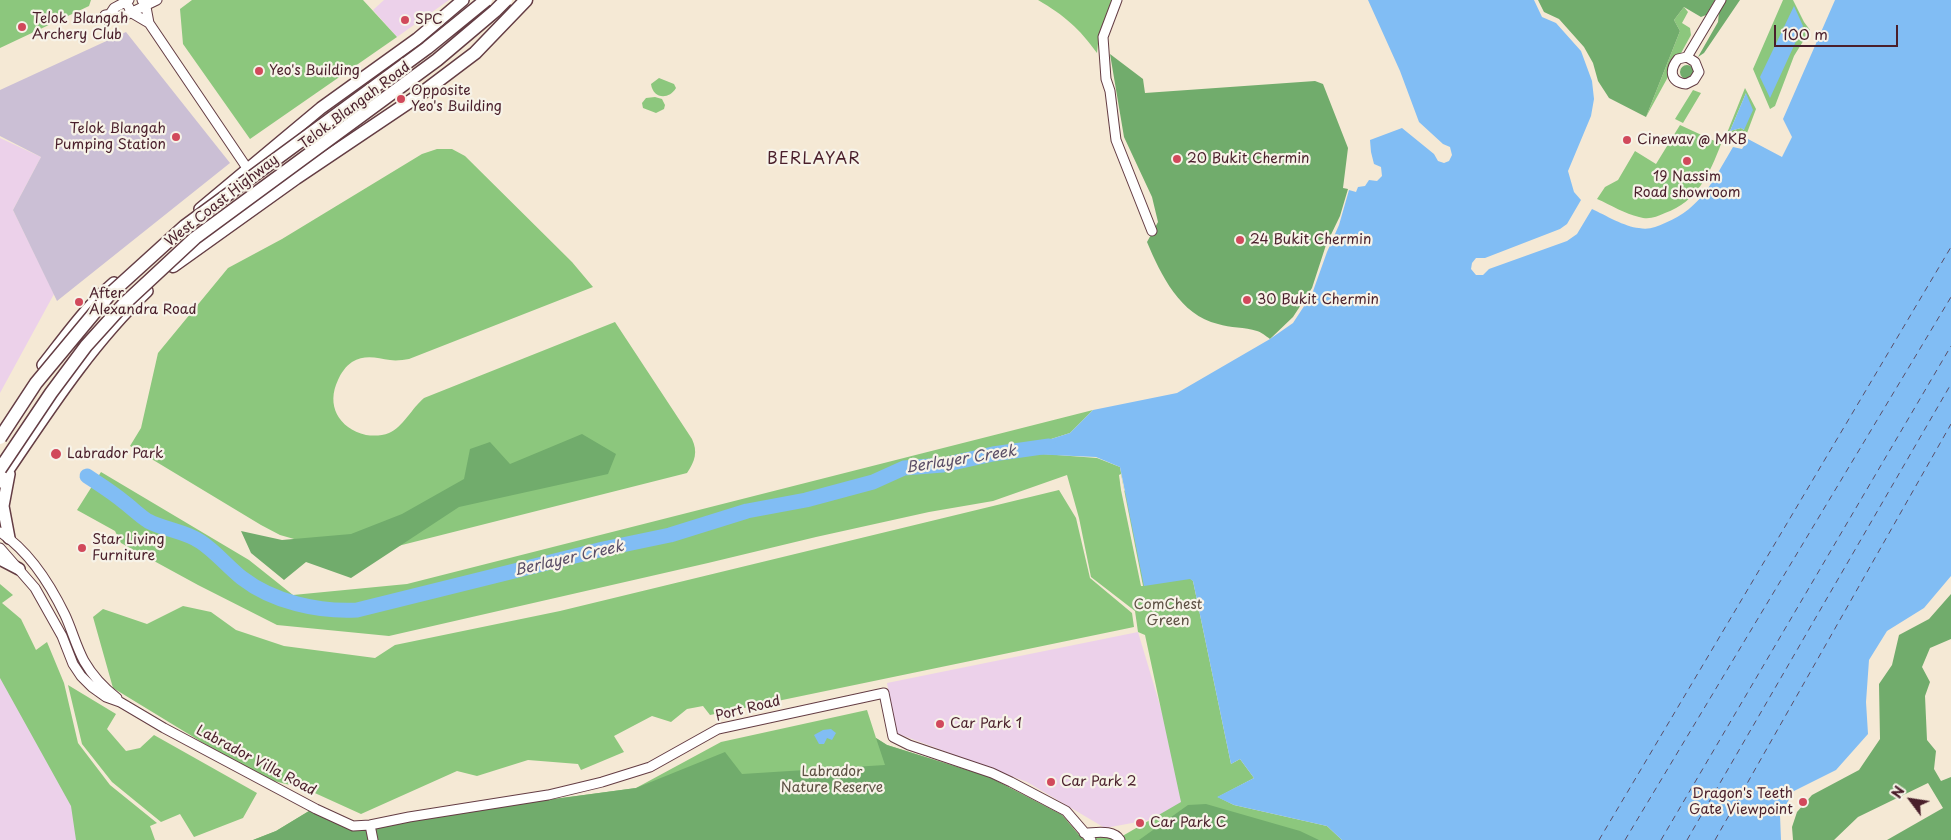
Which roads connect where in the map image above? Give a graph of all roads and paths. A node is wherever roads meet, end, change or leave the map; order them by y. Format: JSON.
{"nodes":[{"id":1,"x":157,"y":0,"type":"edge"},
{"id":2,"x":463,"y":0,"type":"edge"},
{"id":3,"x":486,"y":0,"type":"edge"},
{"id":4,"x":506,"y":0,"type":"edge"},
{"id":5,"x":511,"y":0,"type":"edge"},
{"id":6,"x":526,"y":0,"type":"edge"},
{"id":7,"x":1117,"y":0,"type":"edge"},
{"id":8,"x":1721,"y":0,"type":"edge"},
{"id":9,"x":126,"y":1,"type":"edge"},
{"id":10,"x":144,"y":3,"type":"edge"},
{"id":11,"x":132,"y":13,"type":"junction"},
{"id":12,"x":149,"y":23,"type":"junction"},
{"id":13,"x":1687,"y":57,"type":"dead end"},
{"id":14,"x":376,"y":70,"type":"junction"},
{"id":15,"x":398,"y":93,"type":"junction"},
{"id":16,"x":247,"y":168,"type":"junction"},
{"id":17,"x":1152,"y":231,"type":"dead end"},
{"id":18,"x":173,"y":266,"type":"junction"},
{"id":19,"x":84,"y":313,"type":"junction"},
{"id":20,"x":102,"y":339,"type":"junction"},
{"id":21,"x":0,"y":428,"type":"edge"},
{"id":22,"x":0,"y":438,"type":"edge"},
{"id":23,"x":6,"y":467,"type":"edge"},
{"id":24,"x":0,"y":482,"type":"edge"},
{"id":25,"x":4,"y":535,"type":"edge"},
{"id":26,"x":0,"y":548,"type":"edge"},
{"id":27,"x":0,"y":559,"type":"edge"},
{"id":28,"x":19,"y":569,"type":"junction"},
{"id":29,"x":66,"y":618,"type":"junction"},
{"id":30,"x":57,"y":626,"type":"junction"},
{"id":31,"x":120,"y":702,"type":"junction"},
{"id":32,"x":370,"y":826,"type":"junction"},
{"id":33,"x":1084,"y":832,"type":"junction"},
{"id":34,"x":1102,"y":837,"type":"edge"},
{"id":35,"x":373,"y":840,"type":"edge"},
{"id":36,"x":1091,"y":840,"type":"edge"},
{"id":37,"x":1120,"y":840,"type":"edge"}],
"edges":[{"from":1,"to":10,"type":"street"},
{"from":2,"to":14,"type":"main road","name":"Telok Blangah Road"},
{"from":3,"to":22,"type":"highway","name":"West Coast Highway","bridge":true},
{"from":4,"to":23,"type":"highway","name":"West Coast Highway","bridge":true},
{"from":5,"to":15,"type":"main road","name":"Telok Blangah Road"},
{"from":6,"to":18,"type":"highway"},
{"from":7,"to":17,"type":"street"},
{"from":8,"to":13,"type":"street"},
{"from":9,"to":11,"type":"street"},
{"from":9,"to":11,"type":"street"},
{"from":10,"to":11,"type":"street"},
{"from":10,"to":12,"type":"street"},
{"from":11,"to":12,"type":"street"},
{"from":12,"to":16,"type":"street"},
{"from":14,"to":15,"type":"main road"},
{"from":14,"to":16,"type":"main road","name":"Telok Blangah Road"},
{"from":15,"to":18,"type":"main road","name":"Telok Blangah Road"},
{"from":16,"to":19,"type":"main road","name":"Telok Blangah Road"},
{"from":18,"to":20,"type":"main road","name":"Telok Blangah Road"},
{"from":19,"to":20,"type":"main road"},
{"from":19,"to":21,"type":"main road","name":"Telok Blangah Road"},
{"from":20,"to":23,"type":"main road","name":"Telok Blangah Road"},
{"from":23,"to":24,"type":"main road","name":"Telok Blangah Road"},
{"from":23,"to":25,"type":"main road"},
{"from":25,"to":29,"type":"street","name":"Labrador Villa Road"},
{"from":26,"to":28,"type":"street","name":"Labrador Villa Road"},
{"from":27,"to":28,"type":"main road"},
{"from":28,"to":30,"type":"street","name":"Labrador Villa Road"},
{"from":29,"to":30,"type":"street"},
{"from":29,"to":31,"type":"street","name":"Labrador Villa Road"},
{"from":30,"to":31,"type":"street","name":"Labrador Villa Road"},
{"from":31,"to":32,"type":"street","name":"Labrador Villa Road"},
{"from":32,"to":33,"type":"street","name":"Port Road"},
{"from":32,"to":35,"type":"street"},
{"from":33,"to":34,"type":"street"},
{"from":33,"to":36,"type":"street","name":"Port Road"},
{"from":34,"to":37,"type":"street"}]}
